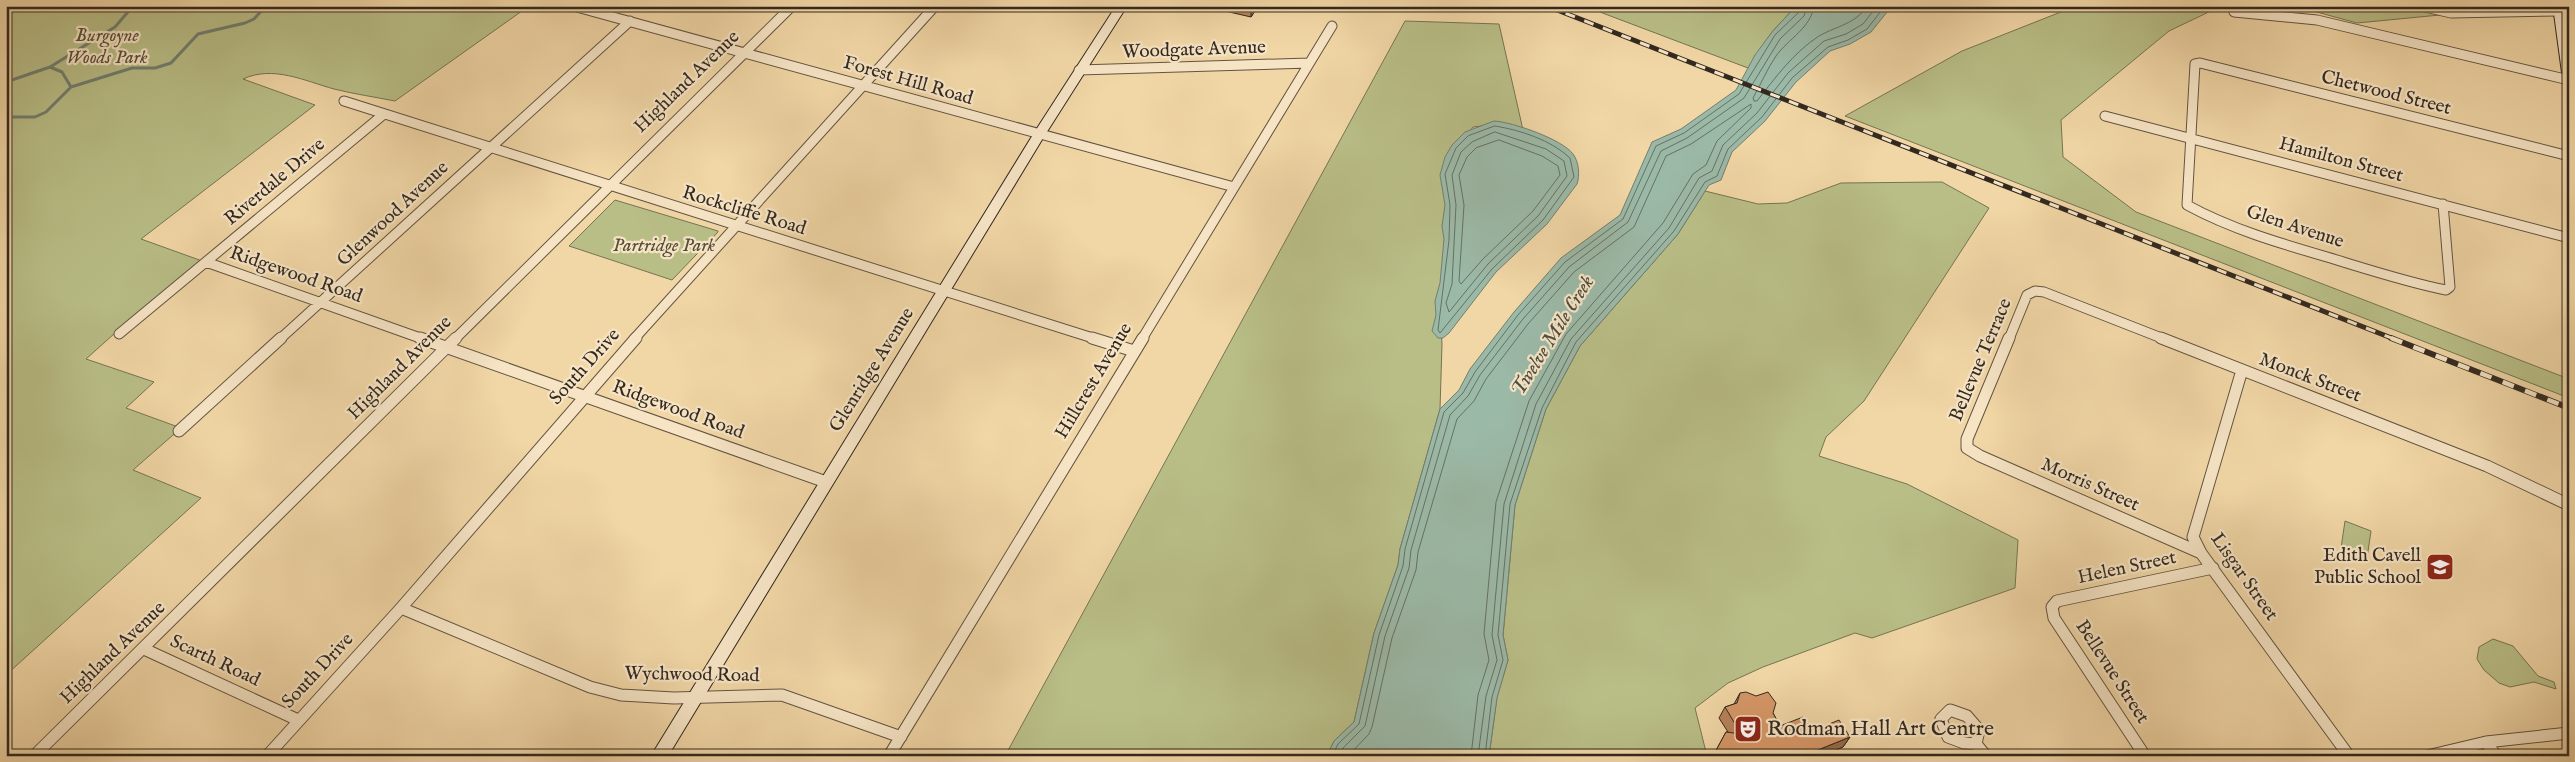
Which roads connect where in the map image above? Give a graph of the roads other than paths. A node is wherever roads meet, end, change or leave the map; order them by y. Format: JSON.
{"nodes":[{"id":1,"x":573,"y":6,"type":"edge"},
{"id":2,"x":792,"y":6,"type":"edge"},
{"id":3,"x":935,"y":6,"type":"edge"},
{"id":4,"x":1122,"y":6,"type":"edge"},
{"id":5,"x":2421,"y":6,"type":"edge"},
{"id":6,"x":2562,"y":9,"type":"edge"},
{"id":7,"x":2234,"y":12,"type":"dead end"},
{"id":8,"x":630,"y":21,"type":"junction"},
{"id":9,"x":1332,"y":26,"type":"dead end"},
{"id":10,"x":744,"y":53,"type":"junction"},
{"id":11,"x":1309,"y":63,"type":"junction"},
{"id":12,"x":2195,"y":64,"type":"joint"},
{"id":13,"x":1079,"y":70,"type":"junction"},
{"id":14,"x":2569,"y":80,"type":"edge"},
{"id":15,"x":865,"y":85,"type":"junction"},
{"id":16,"x":344,"y":101,"type":"dead end"},
{"id":17,"x":384,"y":114,"type":"junction"},
{"id":18,"x":2105,"y":116,"type":"dead end"},
{"id":19,"x":1038,"y":136,"type":"junction"},
{"id":20,"x":2189,"y":138,"type":"junction"},
{"id":21,"x":490,"y":148,"type":"junction"},
{"id":22,"x":2569,"y":156,"type":"edge"},
{"id":23,"x":608,"y":186,"type":"junction"},
{"id":24,"x":1234,"y":187,"type":"junction"},
{"id":25,"x":2443,"y":204,"type":"junction"},
{"id":26,"x":737,"y":227,"type":"junction"},
{"id":27,"x":2569,"y":238,"type":"edge"},
{"id":28,"x":206,"y":262,"type":"junction"},
{"id":29,"x":944,"y":291,"type":"junction"},
{"id":30,"x":2035,"y":291,"type":"joint"},
{"id":31,"x":322,"y":303,"type":"junction"},
{"id":32,"x":119,"y":334,"type":"dead end"},
{"id":33,"x":447,"y":347,"type":"junction"},
{"id":34,"x":1134,"y":351,"type":"junction"},
{"id":35,"x":2242,"y":370,"type":"junction"},
{"id":36,"x":584,"y":395,"type":"junction"},
{"id":37,"x":179,"y":431,"type":"dead end"},
{"id":38,"x":1967,"y":448,"type":"joint"},
{"id":39,"x":826,"y":482,"type":"junction"},
{"id":40,"x":2569,"y":505,"type":"edge"},
{"id":41,"x":2201,"y":553,"type":"junction"},
{"id":42,"x":2213,"y":568,"type":"junction"},
{"id":43,"x":2052,"y":607,"type":"joint"},
{"id":44,"x":401,"y":608,"type":"junction"},
{"id":45,"x":144,"y":649,"type":"junction"},
{"id":46,"x":695,"y":696,"type":"junction"},
{"id":47,"x":298,"y":720,"type":"junction"},
{"id":48,"x":2569,"y":733,"type":"edge"},
{"id":49,"x":901,"y":737,"type":"junction"},
{"id":50,"x":2486,"y":742,"type":"junction"},
{"id":51,"x":1976,"y":744,"type":"dead end"},
{"id":52,"x":34,"y":756,"type":"edge"},
{"id":53,"x":267,"y":756,"type":"edge"},
{"id":54,"x":659,"y":756,"type":"edge"},
{"id":55,"x":889,"y":756,"type":"edge"},
{"id":56,"x":1986,"y":756,"type":"edge"},
{"id":57,"x":2145,"y":756,"type":"edge"},
{"id":58,"x":2349,"y":756,"type":"edge"},
{"id":59,"x":2427,"y":756,"type":"edge"},
{"id":60,"x":2496,"y":756,"type":"edge"}],
"edges":[{"from":1,"to":8,"type":"street","name":"Forest Hill Road"},
{"from":2,"to":10,"type":"street","name":"Highland Avenue"},
{"from":3,"to":15,"type":"street","name":"South Drive"},
{"from":4,"to":13,"type":"main road","name":"Glenridge Avenue"},
{"from":5,"to":6,"type":"street"},
{"from":6,"to":14,"type":"main road"},
{"from":7,"to":14,"type":"street"},
{"from":8,"to":10,"type":"street","name":"Forest Hill Road"},
{"from":8,"to":21,"type":"street","name":"Glenwood Avenue"},
{"from":9,"to":11,"type":"street","name":"Hillcrest Avenue"},
{"from":10,"to":15,"type":"street","name":"Forest Hill Road"},
{"from":10,"to":23,"type":"street","name":"Highland Avenue"},
{"from":11,"to":13,"type":"street","name":"Woodgate Avenue"},
{"from":11,"to":24,"type":"street","name":"Hillcrest Avenue"},
{"from":12,"to":20,"type":"street","name":"Glen Avenue"},
{"from":12,"to":22,"type":"street","name":"Chetwood Street"},
{"from":13,"to":19,"type":"main road","name":"Glenridge Avenue"},
{"from":15,"to":19,"type":"street","name":"Forest Hill Road"},
{"from":15,"to":26,"type":"street","name":"South Drive"},
{"from":16,"to":17,"type":"street","name":"Rockcliffe Road"},
{"from":17,"to":21,"type":"street","name":"Rockcliffe Road"},
{"from":17,"to":28,"type":"street","name":"Riverdale Drive"},
{"from":18,"to":20,"type":"street","name":"Hamilton Street"},
{"from":19,"to":24,"type":"street","name":"Forest Hill Road"},
{"from":19,"to":29,"type":"main road","name":"Glenridge Avenue"},
{"from":20,"to":25,"type":"street","name":"Hamilton Street"},
{"from":20,"to":25,"type":"street","name":"Glen Avenue"},
{"from":21,"to":23,"type":"street","name":"Rockcliffe Road"},
{"from":21,"to":31,"type":"street","name":"Glenwood Avenue"},
{"from":23,"to":26,"type":"street","name":"Rockcliffe Road"},
{"from":23,"to":33,"type":"street","name":"Highland Avenue"},
{"from":24,"to":34,"type":"street","name":"Hillcrest Avenue"},
{"from":25,"to":27,"type":"street","name":"Hamilton Street"},
{"from":26,"to":29,"type":"street","name":"Rockcliffe Road"},
{"from":26,"to":36,"type":"street","name":"South Drive"},
{"from":28,"to":31,"type":"street","name":"Ridgewood Road"},
{"from":28,"to":32,"type":"street","name":"Riverdale Drive"},
{"from":29,"to":34,"type":"street","name":"Rockcliffe Road"},
{"from":29,"to":39,"type":"main road","name":"Glenridge Avenue"},
{"from":30,"to":35,"type":"street","name":"Monck Street"},
{"from":30,"to":38,"type":"street","name":"Bellevue Terrace"},
{"from":31,"to":33,"type":"street","name":"Ridgewood Road"},
{"from":31,"to":37,"type":"street","name":"Glenwood Avenue"},
{"from":33,"to":36,"type":"street","name":"Ridgewood Road"},
{"from":33,"to":45,"type":"street","name":"Highland Avenue"},
{"from":34,"to":49,"type":"street","name":"Hillcrest Avenue"},
{"from":35,"to":40,"type":"street","name":"Monck Street"},
{"from":35,"to":41,"type":"street","name":"Lisgar Street"},
{"from":36,"to":39,"type":"street","name":"Ridgewood Road"},
{"from":36,"to":44,"type":"street","name":"South Drive"},
{"from":38,"to":41,"type":"street","name":"Morris Street"},
{"from":39,"to":46,"type":"main road","name":"Glenridge Avenue"},
{"from":41,"to":42,"type":"street","name":"Lisgar Street"},
{"from":42,"to":43,"type":"street","name":"Helen Street"},
{"from":42,"to":58,"type":"street","name":"Lisgar Street"},
{"from":43,"to":57,"type":"street","name":"Bellevue Street"},
{"from":44,"to":46,"type":"street","name":"Wychwood Road"},
{"from":44,"to":47,"type":"street","name":"South Drive"},
{"from":45,"to":47,"type":"street","name":"Scarth Road"},
{"from":45,"to":52,"type":"street","name":"Highland Avenue"},
{"from":46,"to":49,"type":"street","name":"Wychwood Road"},
{"from":46,"to":54,"type":"main road","name":"Glenridge Avenue"},
{"from":47,"to":53,"type":"street","name":"South Drive"},
{"from":48,"to":50,"type":"street"},
{"from":49,"to":55,"type":"street","name":"Hillcrest Avenue"},
{"from":50,"to":59,"type":"street"},
{"from":50,"to":60,"type":"street"},
{"from":51,"to":56,"type":"street"}]}
